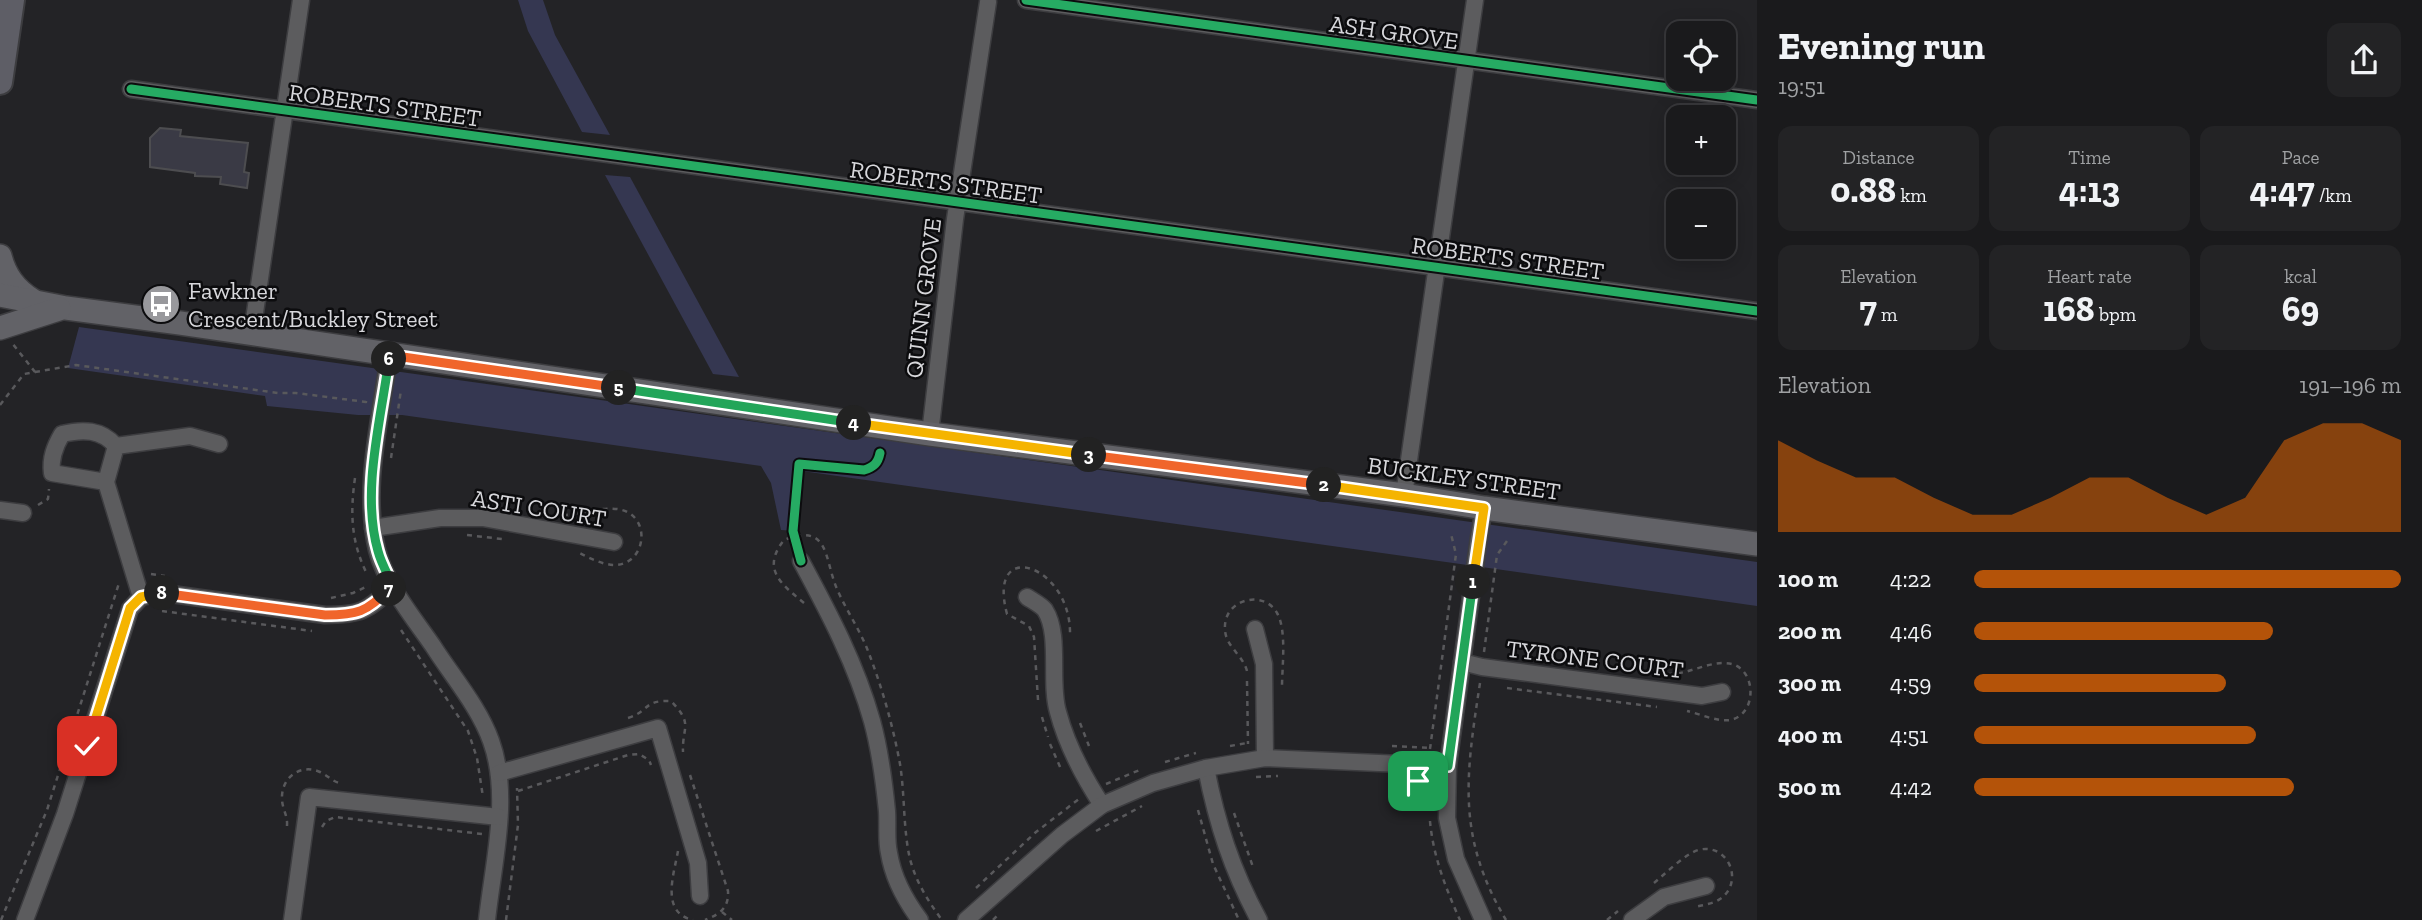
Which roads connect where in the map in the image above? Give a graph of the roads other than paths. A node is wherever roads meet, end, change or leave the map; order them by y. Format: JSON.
{"nodes":[{"id":1,"x":12,"y":0,"type":"edge"},
{"id":2,"x":301,"y":0,"type":"edge"},
{"id":3,"x":1026,"y":0,"type":"edge"},
{"id":4,"x":1475,"y":0,"type":"edge"},
{"id":5,"x":988,"y":1,"type":"edge"},
{"id":6,"x":1466,"y":62,"type":"junction"},
{"id":7,"x":0,"y":82,"type":"edge"},
{"id":8,"x":131,"y":89,"type":"dead end"},
{"id":9,"x":1757,"y":100,"type":"edge"},
{"id":10,"x":286,"y":111,"type":"junction"},
{"id":11,"x":957,"y":202,"type":"junction"},
{"id":12,"x":0,"y":256,"type":"edge"},
{"id":13,"x":1437,"y":268,"type":"junction"},
{"id":14,"x":0,"y":295,"type":"edge"},
{"id":15,"x":33,"y":301,"type":"junction"},
{"id":16,"x":66,"y":308,"type":"junction"},
{"id":17,"x":1757,"y":311,"type":"edge"},
{"id":18,"x":252,"y":333,"type":"junction"},
{"id":19,"x":6,"y":335,"type":"edge"},
{"id":20,"x":389,"y":355,"type":"junction"},
{"id":21,"x":930,"y":434,"type":"junction"},
{"id":22,"x":219,"y":444,"type":"dead end"},
{"id":23,"x":116,"y":446,"type":"junction"},
{"id":24,"x":106,"y":482,"type":"junction"},
{"id":25,"x":1404,"y":495,"type":"junction"},
{"id":26,"x":1484,"y":508,"type":"junction"},
{"id":27,"x":0,"y":510,"type":"edge"},
{"id":28,"x":23,"y":513,"type":"road end"},
{"id":29,"x":373,"y":528,"type":"junction"},
{"id":30,"x":614,"y":542,"type":"dead end"},
{"id":31,"x":1757,"y":544,"type":"edge"},
{"id":32,"x":801,"y":561,"type":"road end"},
{"id":33,"x":393,"y":586,"type":"junction"},
{"id":34,"x":141,"y":597,"type":"junction"},
{"id":35,"x":1027,"y":597,"type":"dead end"},
{"id":36,"x":1255,"y":629,"type":"dead end"},
{"id":37,"x":1462,"y":663,"type":"junction"},
{"id":38,"x":1722,"y":692,"type":"dead end"},
{"id":39,"x":1266,"y":751,"type":"junction"},
{"id":40,"x":1448,"y":766,"type":"junction"},
{"id":41,"x":1206,"y":768,"type":"junction"},
{"id":42,"x":499,"y":773,"type":"junction"},
{"id":43,"x":1102,"y":805,"type":"junction"},
{"id":44,"x":492,"y":817,"type":"junction"},
{"id":45,"x":1706,"y":886,"type":"dead end"},
{"id":46,"x":700,"y":895,"type":"dead end"},
{"id":47,"x":25,"y":920,"type":"edge"},
{"id":48,"x":292,"y":920,"type":"edge"},
{"id":49,"x":487,"y":920,"type":"edge"},
{"id":50,"x":920,"y":920,"type":"edge"},
{"id":51,"x":966,"y":920,"type":"edge"},
{"id":52,"x":1259,"y":920,"type":"edge"},
{"id":53,"x":1483,"y":920,"type":"edge"},
{"id":54,"x":1632,"y":920,"type":"edge"}],
"edges":[{"from":1,"to":7,"type":"main road"},
{"from":2,"to":10,"type":"street"},
{"from":3,"to":6,"type":"street","name":"ASH GROVE"},
{"from":4,"to":6,"type":"street"},
{"from":5,"to":11,"type":"street","name":"QUINN GROVE"},
{"from":6,"to":9,"type":"street","name":"ASH GROVE"},
{"from":6,"to":13,"type":"street"},
{"from":8,"to":10,"type":"street","name":"ROBERTS STREET"},
{"from":10,"to":11,"type":"street","name":"ROBERTS STREET"},
{"from":10,"to":18,"type":"street"},
{"from":11,"to":13,"type":"street","name":"ROBERTS STREET"},
{"from":11,"to":21,"type":"street","name":"QUINN GROVE"},
{"from":12,"to":15,"type":"main road"},
{"from":13,"to":17,"type":"street","name":"ROBERTS STREET"},
{"from":13,"to":25,"type":"street"},
{"from":14,"to":15,"type":"main road","name":"BUCKLEY STREET"},
{"from":15,"to":16,"type":"main road","name":"BUCKLEY STREET"},
{"from":16,"to":18,"type":"main road","name":"BUCKLEY STREET"},
{"from":16,"to":19,"type":"main road"},
{"from":18,"to":20,"type":"main road","name":"BUCKLEY STREET"},
{"from":20,"to":21,"type":"main road","name":"BUCKLEY STREET"},
{"from":20,"to":29,"type":"street"},
{"from":21,"to":25,"type":"main road","name":"BUCKLEY STREET"},
{"from":22,"to":23,"type":"street"},
{"from":23,"to":24,"type":"street"},
{"from":23,"to":24,"type":"street"},
{"from":24,"to":34,"type":"street"},
{"from":25,"to":26,"type":"main road","name":"BUCKLEY STREET"},
{"from":26,"to":31,"type":"main road","name":"BUCKLEY STREET"},
{"from":26,"to":37,"type":"street"},
{"from":27,"to":28,"type":"street"},
{"from":29,"to":30,"type":"street","name":"ASTI COURT"},
{"from":29,"to":33,"type":"street"},
{"from":32,"to":50,"type":"street"},
{"from":33,"to":34,"type":"street"},
{"from":33,"to":42,"type":"street"},
{"from":34,"to":47,"type":"street"},
{"from":35,"to":43,"type":"street"},
{"from":36,"to":39,"type":"street"},
{"from":37,"to":38,"type":"street","name":"TYRONE COURT"},
{"from":37,"to":40,"type":"street"},
{"from":39,"to":40,"type":"street"},
{"from":39,"to":41,"type":"street"},
{"from":40,"to":53,"type":"street"},
{"from":41,"to":43,"type":"street"},
{"from":41,"to":52,"type":"street"},
{"from":42,"to":44,"type":"street"},
{"from":42,"to":46,"type":"street"},
{"from":43,"to":51,"type":"street"},
{"from":44,"to":48,"type":"street"},
{"from":44,"to":49,"type":"street"},
{"from":45,"to":54,"type":"street"}]}
